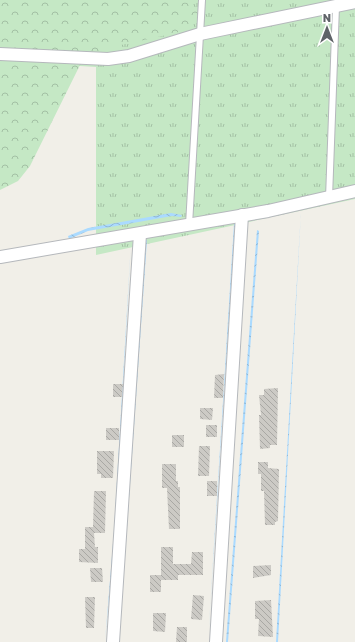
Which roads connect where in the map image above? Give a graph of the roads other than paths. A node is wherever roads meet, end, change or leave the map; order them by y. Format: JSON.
{"nodes":[{"id":1,"x":202,"y":0,"type":"edge"},
{"id":2,"x":355,"y":2,"type":"edge"},
{"id":3,"x":336,"y":4,"type":"edge"},
{"id":4,"x":200,"y":34,"type":"junction"},
{"id":5,"x":0,"y":54,"type":"edge"},
{"id":6,"x":355,"y":191,"type":"edge"},
{"id":7,"x":328,"y":198,"type":"junction"},
{"id":8,"x":242,"y":215,"type":"junction"},
{"id":9,"x":189,"y":224,"type":"junction"},
{"id":10,"x":140,"y":234,"type":"junction"},
{"id":11,"x":0,"y":257,"type":"edge"},
{"id":12,"x":113,"y":642,"type":"edge"},
{"id":13,"x":216,"y":642,"type":"edge"}],
"edges":[{"from":1,"to":4,"type":"lane"},
{"from":2,"to":3,"type":"street"},
{"from":3,"to":4,"type":"street"},
{"from":3,"to":7,"type":"lane"},
{"from":4,"to":5,"type":"street"},
{"from":4,"to":9,"type":"lane"},
{"from":6,"to":7,"type":"street"},
{"from":7,"to":8,"type":"street"},
{"from":8,"to":9,"type":"street"},
{"from":8,"to":13,"type":"street"},
{"from":9,"to":10,"type":"street"},
{"from":10,"to":11,"type":"street"},
{"from":10,"to":12,"type":"street"}]}
